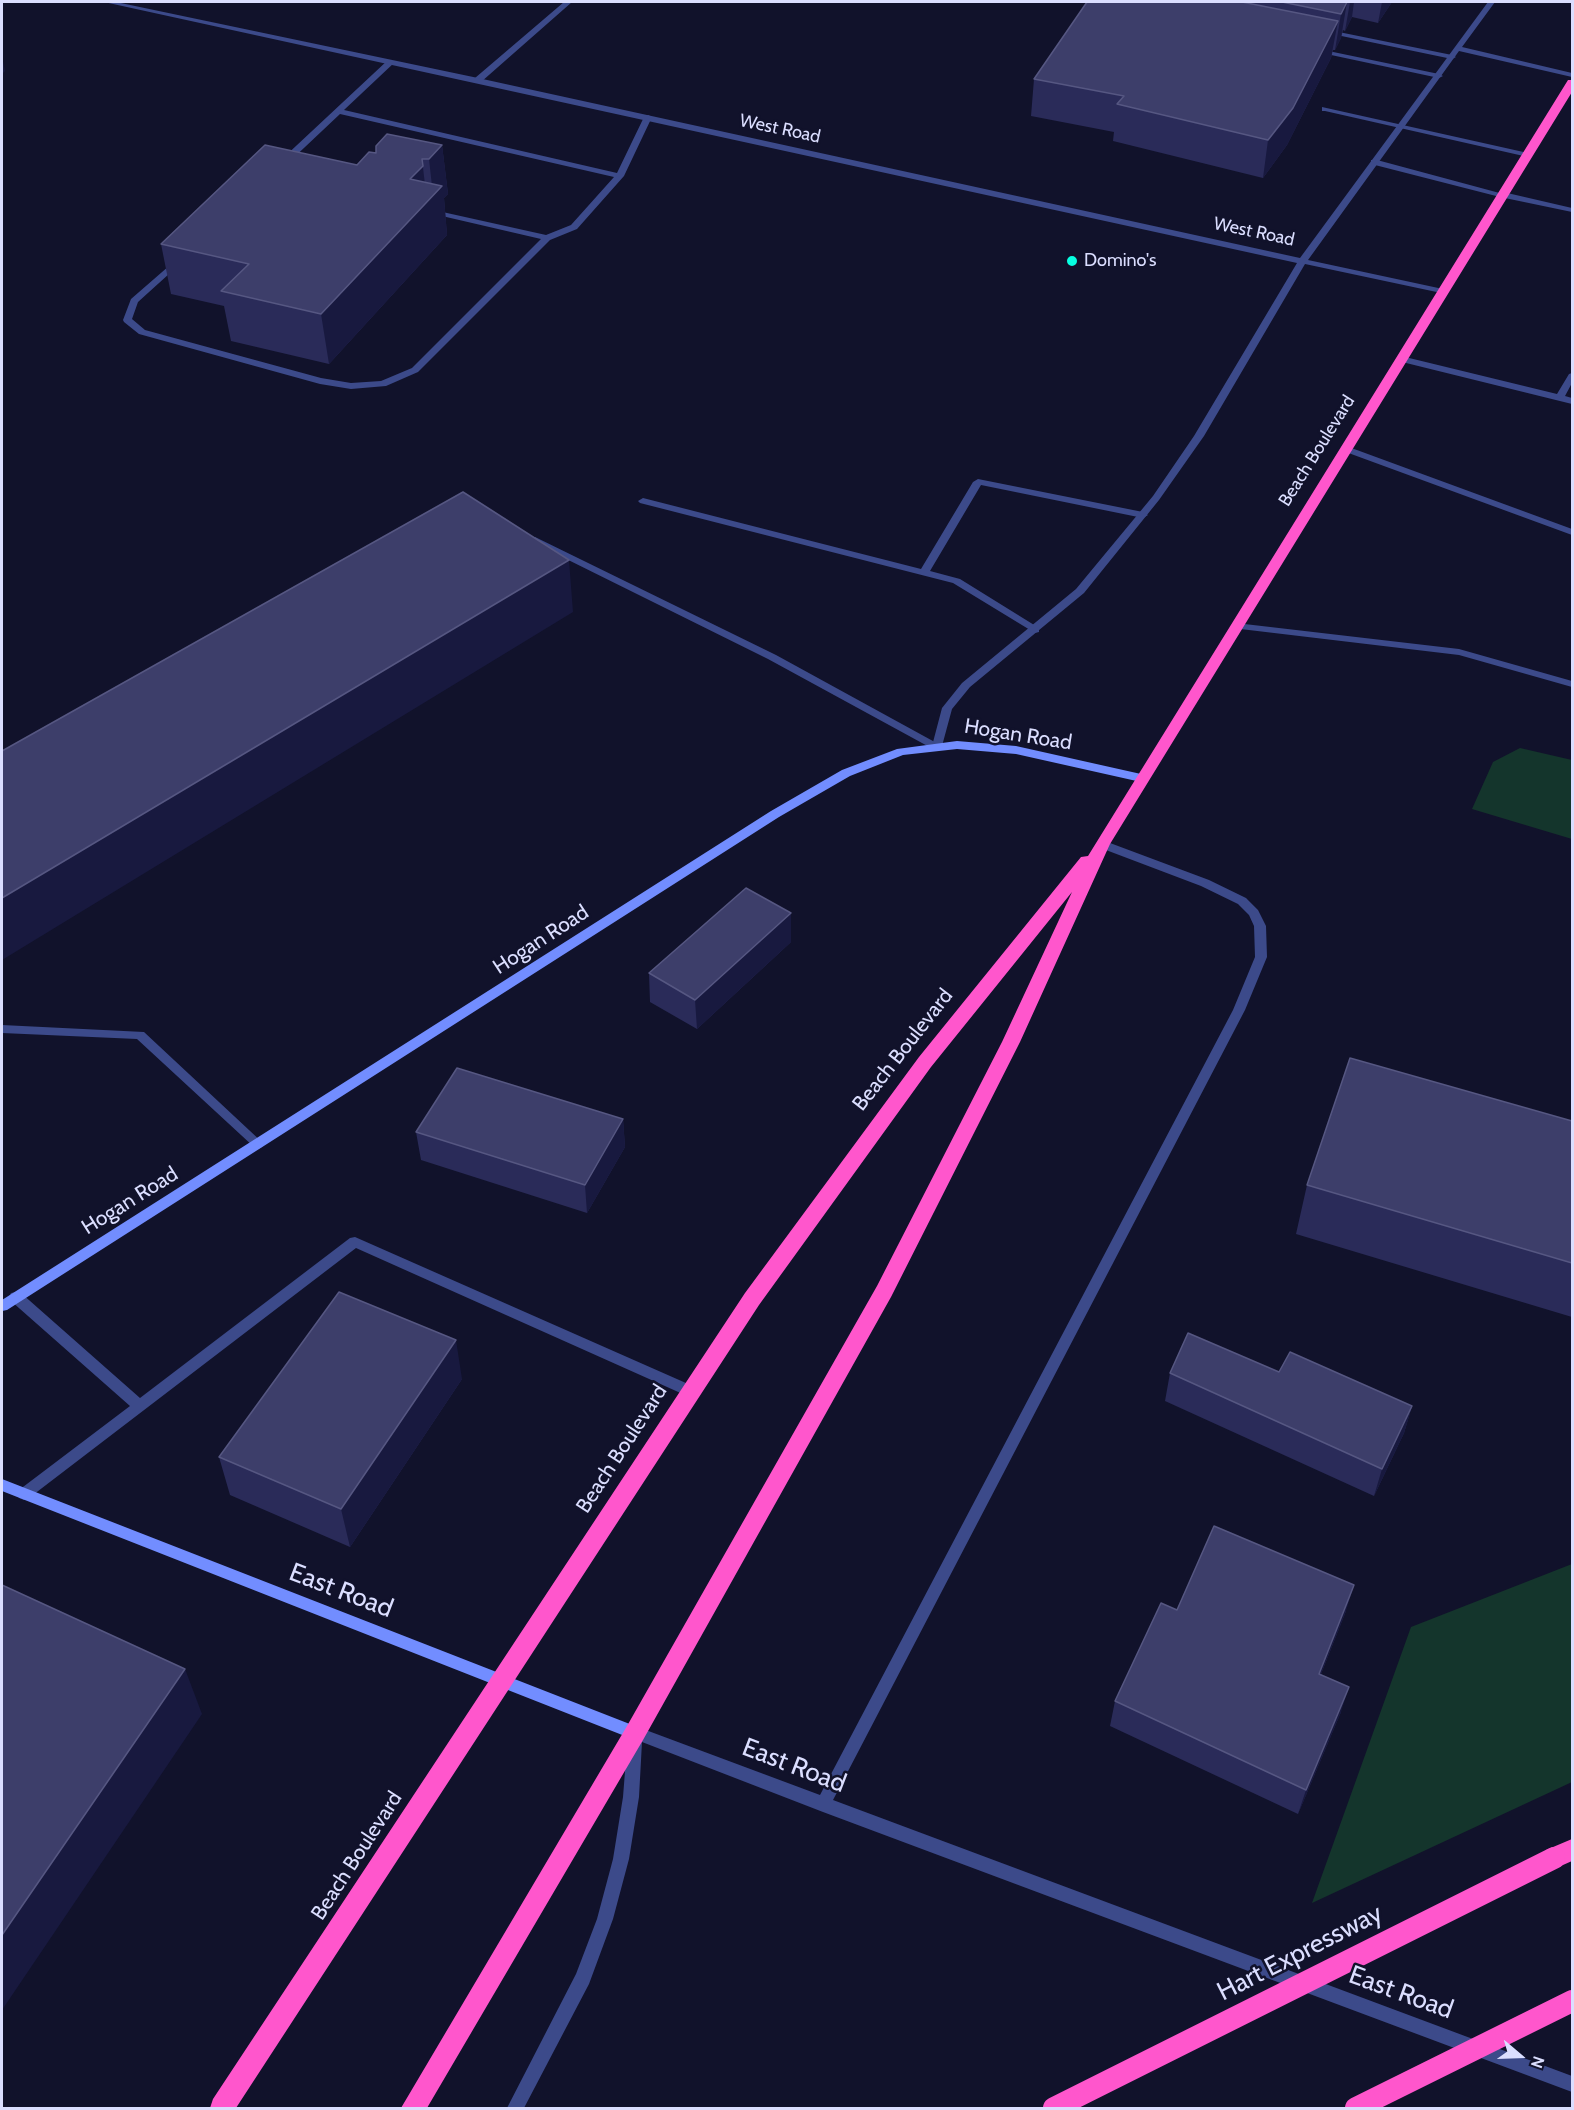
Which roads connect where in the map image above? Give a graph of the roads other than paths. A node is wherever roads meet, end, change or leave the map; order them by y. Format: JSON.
{"nodes":[{"id":1,"x":108,"y":2,"type":"edge"},
{"id":2,"x":568,"y":2,"type":"edge"},
{"id":3,"x":1491,"y":2,"type":"edge"},
{"id":4,"x":1321,"y":30,"type":"edge"},
{"id":5,"x":1458,"y":48,"type":"junction"},
{"id":6,"x":1310,"y":49,"type":"edge"},
{"id":7,"x":1452,"y":57,"type":"junction"},
{"id":8,"x":391,"y":62,"type":"junction"},
{"id":9,"x":1572,"y":75,"type":"edge"},
{"id":10,"x":1439,"y":76,"type":"junction"},
{"id":11,"x":478,"y":80,"type":"junction"},
{"id":12,"x":1572,"y":83,"type":"edge"},
{"id":13,"x":1325,"y":109,"type":"dead end"},
{"id":14,"x":337,"y":111,"type":"junction"},
{"id":15,"x":648,"y":117,"type":"junction"},
{"id":16,"x":1402,"y":127,"type":"junction"},
{"id":17,"x":1528,"y":155,"type":"junction"},
{"id":18,"x":1374,"y":162,"type":"junction"},
{"id":19,"x":280,"y":166,"type":"edge"},
{"id":20,"x":620,"y":176,"type":"junction"},
{"id":21,"x":1503,"y":195,"type":"junction"},
{"id":22,"x":1572,"y":210,"type":"edge"},
{"id":23,"x":432,"y":211,"type":"edge"},
{"id":24,"x":547,"y":238,"type":"junction"},
{"id":25,"x":186,"y":253,"type":"edge"},
{"id":26,"x":1303,"y":260,"type":"junction"},
{"id":27,"x":1443,"y":292,"type":"junction"},
{"id":28,"x":1401,"y":359,"type":"junction"},
{"id":29,"x":1572,"y":375,"type":"edge"},
{"id":30,"x":1558,"y":398,"type":"junction"},
{"id":31,"x":1572,"y":401,"type":"edge"},
{"id":32,"x":1346,"y":449,"type":"junction"},
{"id":33,"x":643,"y":501,"type":"dead end"},
{"id":34,"x":1143,"y":515,"type":"junction"},
{"id":35,"x":1572,"y":532,"type":"edge"},
{"id":36,"x":528,"y":537,"type":"edge"},
{"id":37,"x":924,"y":573,"type":"junction"},
{"id":38,"x":1236,"y":626,"type":"junction"},
{"id":39,"x":1035,"y":630,"type":"junction"},
{"id":40,"x":1572,"y":684,"type":"edge"},
{"id":41,"x":938,"y":746,"type":"junction"},
{"id":42,"x":1142,"y":778,"type":"junction"},
{"id":43,"x":1102,"y":844,"type":"junction"},
{"id":44,"x":2,"y":1029,"type":"edge"},
{"id":45,"x":258,"y":1144,"type":"junction"},
{"id":46,"x":16,"y":1297,"type":"junction"},
{"id":47,"x":2,"y":1306,"type":"edge"},
{"id":48,"x":690,"y":1391,"type":"junction"},
{"id":49,"x":140,"y":1406,"type":"junction"},
{"id":50,"x":2,"y":1485,"type":"edge"},
{"id":51,"x":24,"y":1494,"type":"junction"},
{"id":52,"x":501,"y":1682,"type":"junction"},
{"id":53,"x":635,"y":1733,"type":"junction"},
{"id":54,"x":823,"y":1805,"type":"junction"},
{"id":55,"x":1563,"y":1854,"type":"edge"},
{"id":56,"x":1572,"y":2001,"type":"edge"},
{"id":57,"x":1572,"y":2084,"type":"edge"},
{"id":58,"x":222,"y":2109,"type":"edge"},
{"id":59,"x":413,"y":2109,"type":"edge"},
{"id":60,"x":515,"y":2109,"type":"edge"},
{"id":61,"x":1054,"y":2109,"type":"edge"},
{"id":62,"x":1356,"y":2109,"type":"edge"}],
"edges":[{"from":1,"to":8,"type":"street","name":"West Road"},
{"from":2,"to":11,"type":"street"},
{"from":3,"to":5,"type":"street"},
{"from":4,"to":7,"type":"street"},
{"from":5,"to":7,"type":"street"},
{"from":5,"to":9,"type":"street"},
{"from":6,"to":10,"type":"street"},
{"from":7,"to":10,"type":"street"},
{"from":8,"to":11,"type":"street","name":"West Road"},
{"from":8,"to":14,"type":"street"},
{"from":10,"to":16,"type":"street"},
{"from":11,"to":15,"type":"street","name":"West Road"},
{"from":12,"to":17,"type":"highway","name":"Beach Boulevard"},
{"from":13,"to":16,"type":"street"},
{"from":14,"to":19,"type":"street"},
{"from":14,"to":20,"type":"street"},
{"from":15,"to":20,"type":"street"},
{"from":15,"to":26,"type":"street","name":"West Road"},
{"from":16,"to":17,"type":"street"},
{"from":16,"to":18,"type":"street"},
{"from":17,"to":21,"type":"highway","name":"Beach Boulevard"},
{"from":18,"to":21,"type":"street"},
{"from":18,"to":26,"type":"street"},
{"from":20,"to":24,"type":"street"},
{"from":21,"to":22,"type":"street"},
{"from":21,"to":27,"type":"highway","name":"Beach Boulevard"},
{"from":23,"to":24,"type":"street"},
{"from":24,"to":25,"type":"street"},
{"from":26,"to":27,"type":"street","name":"West Road"},
{"from":26,"to":34,"type":"street"},
{"from":27,"to":28,"type":"highway","name":"Beach Boulevard"},
{"from":28,"to":30,"type":"street"},
{"from":28,"to":32,"type":"highway","name":"Beach Boulevard"},
{"from":29,"to":30,"type":"street"},
{"from":30,"to":31,"type":"street"},
{"from":32,"to":35,"type":"street"},
{"from":32,"to":38,"type":"highway","name":"Beach Boulevard"},
{"from":33,"to":37,"type":"street"},
{"from":34,"to":37,"type":"street"},
{"from":34,"to":39,"type":"street"},
{"from":36,"to":41,"type":"street"},
{"from":37,"to":39,"type":"street"},
{"from":38,"to":40,"type":"street"},
{"from":38,"to":42,"type":"highway","name":"Beach Boulevard"},
{"from":39,"to":41,"type":"street"},
{"from":41,"to":42,"type":"main road","name":"Hogan Road"},
{"from":41,"to":45,"type":"main road","name":"Hogan Road"},
{"from":42,"to":43,"type":"highway","name":"Beach Boulevard"},
{"from":43,"to":48,"type":"highway","name":"Beach Boulevard"},
{"from":43,"to":53,"type":"highway","name":"Beach Boulevard"},
{"from":43,"to":54,"type":"street"},
{"from":44,"to":45,"type":"street"},
{"from":45,"to":46,"type":"main road","name":"Hogan Road"},
{"from":46,"to":47,"type":"main road","name":"Hogan Road"},
{"from":46,"to":49,"type":"street"},
{"from":48,"to":49,"type":"street"},
{"from":48,"to":52,"type":"highway","name":"Beach Boulevard"},
{"from":49,"to":51,"type":"street"},
{"from":50,"to":51,"type":"main road","name":"East Road"},
{"from":51,"to":52,"type":"main road","name":"East Road"},
{"from":52,"to":53,"type":"main road","name":"East Road"},
{"from":52,"to":58,"type":"highway","name":"Beach Boulevard"},
{"from":53,"to":54,"type":"street","name":"East Road"},
{"from":53,"to":59,"type":"highway","name":"Beach Boulevard"},
{"from":53,"to":60,"type":"street"},
{"from":54,"to":57,"type":"street","name":"East Road"},
{"from":55,"to":61,"type":"highway","name":"Hart Expressway","bridge":true},
{"from":56,"to":62,"type":"highway","bridge":true}]}
